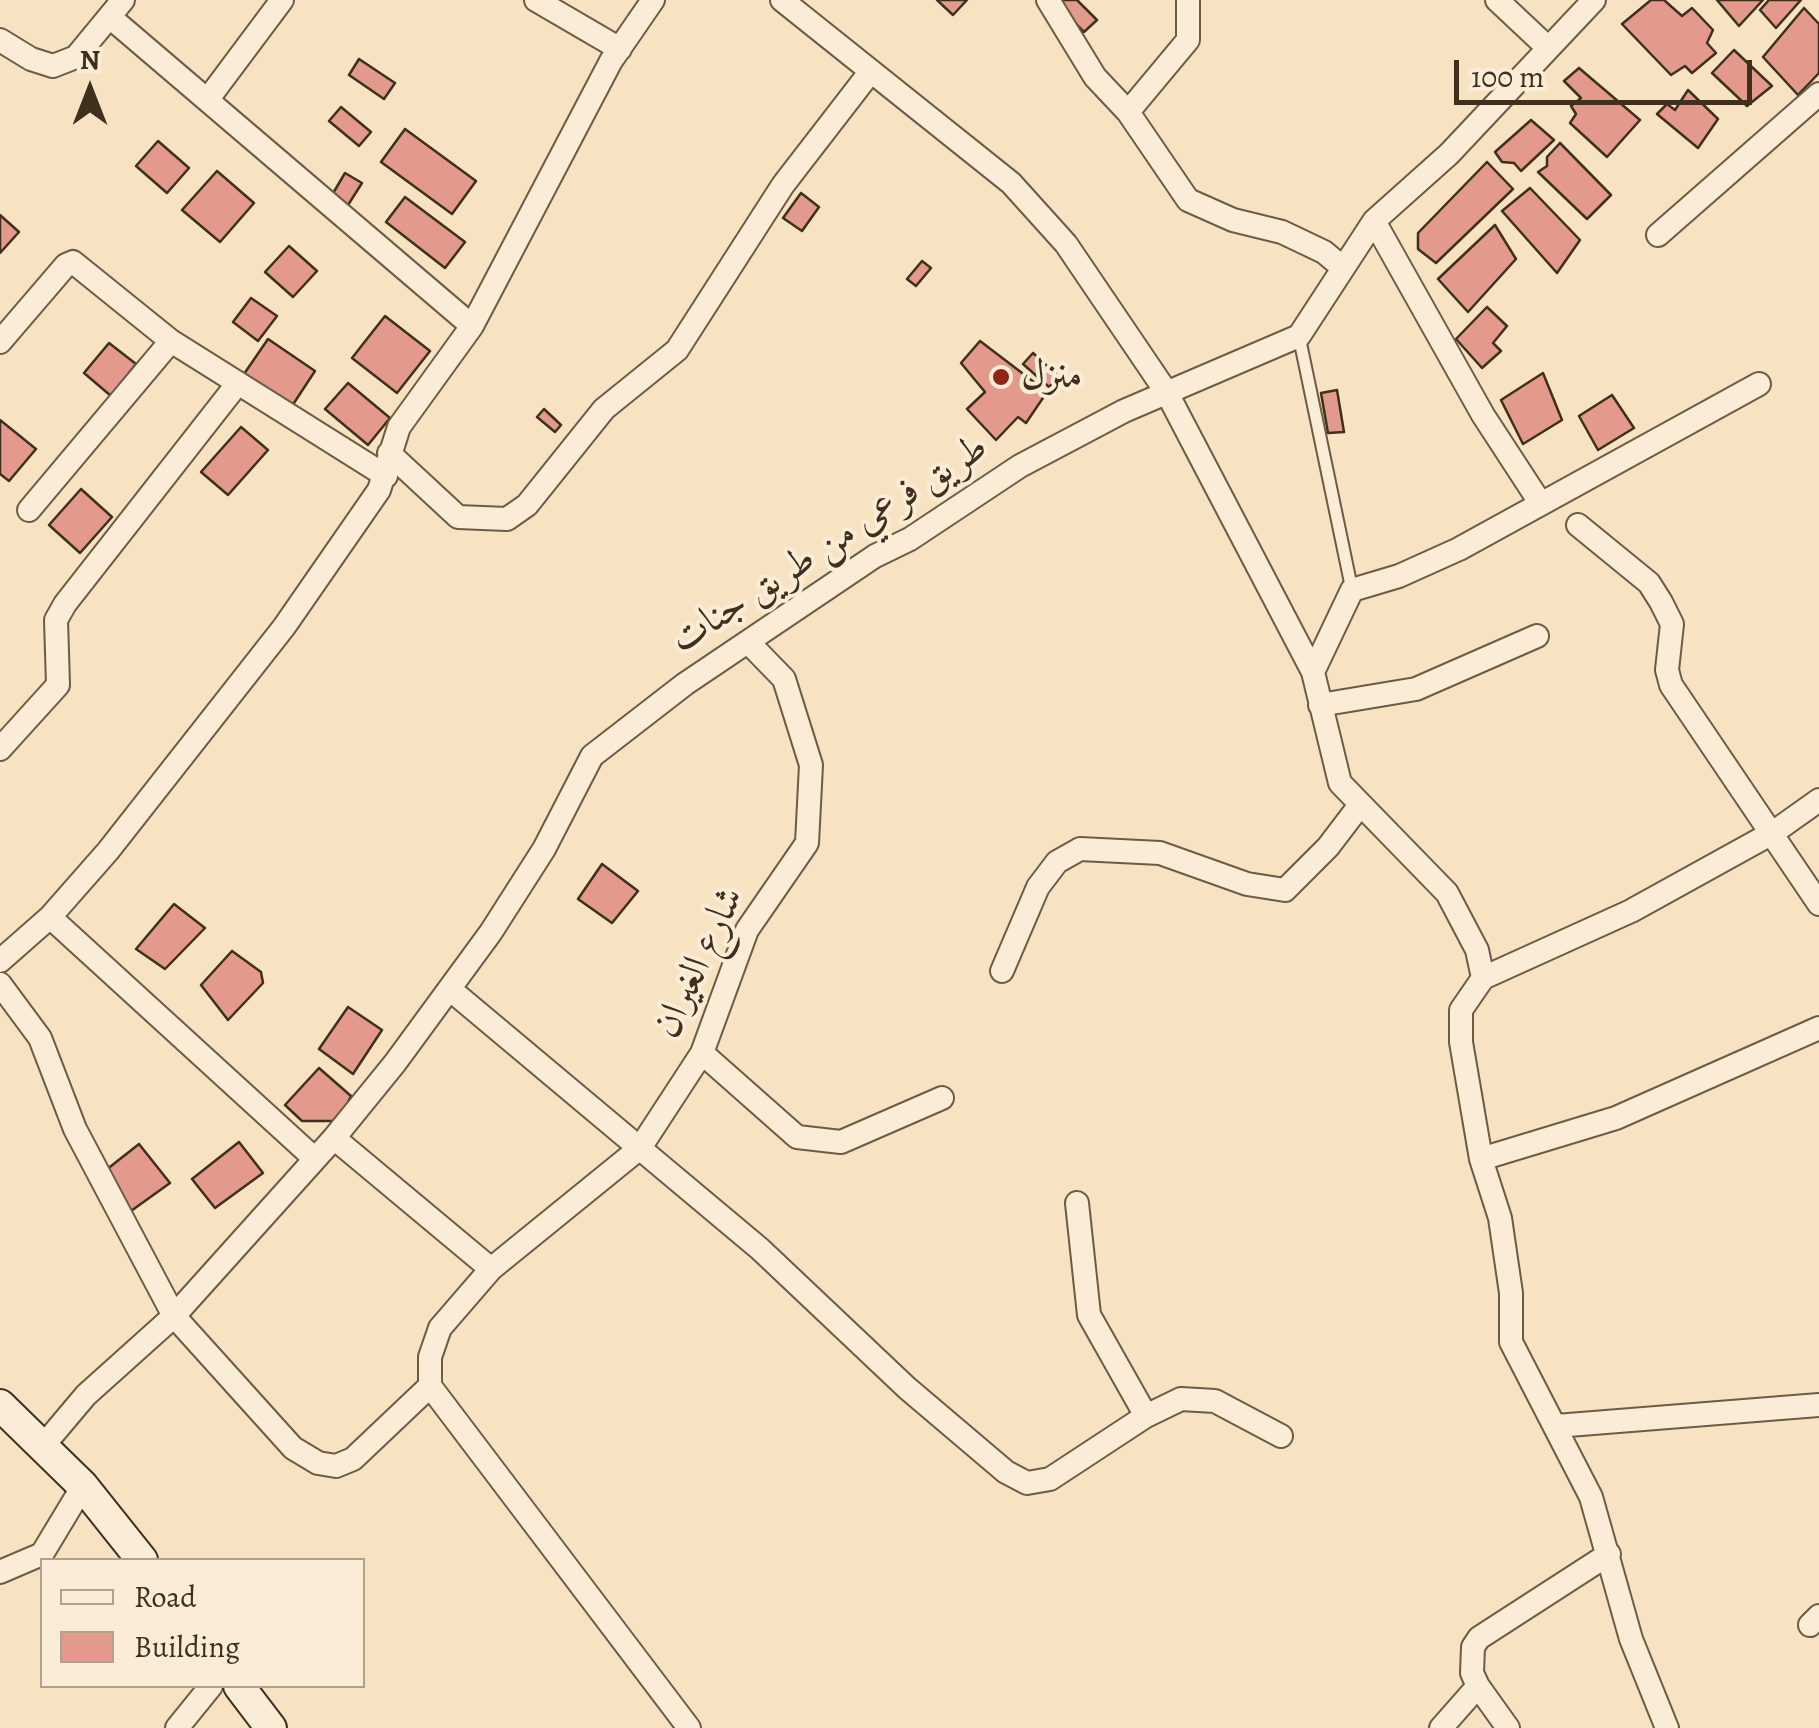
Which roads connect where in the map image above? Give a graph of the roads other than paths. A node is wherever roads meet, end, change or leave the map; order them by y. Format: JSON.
{"nodes":[{"id":1,"x":282,"y":0,"type":"edge"},
{"id":2,"x":536,"y":0,"type":"edge"},
{"id":3,"x":654,"y":0,"type":"edge"},
{"id":4,"x":782,"y":0,"type":"edge"},
{"id":5,"x":1048,"y":0,"type":"edge"},
{"id":6,"x":1188,"y":0,"type":"edge"},
{"id":7,"x":1497,"y":0,"type":"edge"},
{"id":8,"x":1594,"y":0,"type":"edge"},
{"id":9,"x":117,"y":9,"type":"edge"},
{"id":10,"x":0,"y":40,"type":"edge"},
{"id":11,"x":1546,"y":46,"type":"junction"},
{"id":12,"x":620,"y":49,"type":"junction"},
{"id":13,"x":871,"y":71,"type":"junction"},
{"id":14,"x":1819,"y":94,"type":"edge"},
{"id":15,"x":208,"y":99,"type":"junction"},
{"id":16,"x":1128,"y":112,"type":"junction"},
{"id":17,"x":1374,"y":221,"type":"junction"},
{"id":18,"x":1658,"y":235,"type":"dead end"},
{"id":19,"x":1342,"y":267,"type":"junction"},
{"id":20,"x":472,"y":326,"type":"junction"},
{"id":21,"x":1298,"y":336,"type":"junction"},
{"id":22,"x":171,"y":341,"type":"junction"},
{"id":23,"x":0,"y":342,"type":"edge"},
{"id":24,"x":238,"y":383,"type":"junction"},
{"id":25,"x":1758,"y":384,"type":"dead end"},
{"id":26,"x":1166,"y":392,"type":"junction"},
{"id":27,"x":387,"y":464,"type":"junction"},
{"id":28,"x":1541,"y":504,"type":"junction"},
{"id":29,"x":29,"y":510,"type":"dead end"},
{"id":30,"x":1578,"y":525,"type":"dead end"},
{"id":31,"x":1352,"y":590,"type":"junction"},
{"id":32,"x":1537,"y":636,"type":"dead end"},
{"id":33,"x":748,"y":642,"type":"junction"},
{"id":34,"x":1314,"y":672,"type":"junction"},
{"id":35,"x":1320,"y":706,"type":"junction"},
{"id":36,"x":0,"y":748,"type":"edge"},
{"id":37,"x":1819,"y":800,"type":"edge"},
{"id":38,"x":1360,"y":805,"type":"junction"},
{"id":39,"x":1774,"y":832,"type":"junction"},
{"id":40,"x":1819,"y":904,"type":"edge"},
{"id":41,"x":50,"y":917,"type":"junction"},
{"id":42,"x":0,"y":961,"type":"edge"},
{"id":43,"x":1002,"y":971,"type":"dead end"},
{"id":44,"x":1483,"y":978,"type":"junction"},
{"id":45,"x":0,"y":984,"type":"edge"},
{"id":46,"x":452,"y":991,"type":"junction"},
{"id":47,"x":1819,"y":1028,"type":"edge"},
{"id":48,"x":702,"y":1054,"type":"junction"},
{"id":49,"x":942,"y":1098,"type":"dead end"},
{"id":50,"x":334,"y":1138,"type":"junction"},
{"id":51,"x":640,"y":1148,"type":"junction"},
{"id":52,"x":1482,"y":1159,"type":"junction"},
{"id":53,"x":315,"y":1160,"type":"junction"},
{"id":54,"x":1077,"y":1203,"type":"dead end"},
{"id":55,"x":490,"y":1269,"type":"junction"},
{"id":56,"x":174,"y":1316,"type":"junction"},
{"id":57,"x":430,"y":1386,"type":"junction"},
{"id":58,"x":0,"y":1405,"type":"edge"},
{"id":59,"x":1819,"y":1405,"type":"edge"},
{"id":60,"x":1146,"y":1416,"type":"junction"},
{"id":61,"x":1556,"y":1426,"type":"junction"},
{"id":62,"x":1281,"y":1436,"type":"dead end"},
{"id":63,"x":43,"y":1446,"type":"junction"},
{"id":64,"x":83,"y":1486,"type":"junction"},
{"id":65,"x":1610,"y":1554,"type":"junction"},
{"id":66,"x":140,"y":1558,"type":"edge"},
{"id":67,"x":0,"y":1572,"type":"edge"},
{"id":68,"x":1478,"y":1686,"type":"junction"},
{"id":69,"x":209,"y":1688,"type":"edge"},
{"id":70,"x":241,"y":1688,"type":"edge"},
{"id":71,"x":178,"y":1728,"type":"edge"},
{"id":72,"x":271,"y":1728,"type":"edge"},
{"id":73,"x":690,"y":1728,"type":"edge"},
{"id":74,"x":1441,"y":1728,"type":"edge"},
{"id":75,"x":1508,"y":1728,"type":"edge"},
{"id":76,"x":1667,"y":1728,"type":"edge"}],
"edges":[{"from":1,"to":15,"type":"street"},
{"from":2,"to":12,"type":"street"},
{"from":3,"to":12,"type":"street"},
{"from":4,"to":13,"type":"street"},
{"from":5,"to":16,"type":"street"},
{"from":6,"to":16,"type":"street"},
{"from":7,"to":11,"type":"street"},
{"from":8,"to":11,"type":"street"},
{"from":9,"to":10,"type":"street"},
{"from":9,"to":15,"type":"street"},
{"from":11,"to":17,"type":"street"},
{"from":12,"to":20,"type":"street"},
{"from":13,"to":26,"type":"street"},
{"from":13,"to":27,"type":"street"},
{"from":14,"to":18,"type":"street"},
{"from":15,"to":20,"type":"street"},
{"from":16,"to":19,"type":"street"},
{"from":17,"to":19,"type":"street"},
{"from":17,"to":28,"type":"street"},
{"from":19,"to":21,"type":"street"},
{"from":20,"to":27,"type":"street"},
{"from":21,"to":26,"type":"street","name":"طريق فرعي من طريق جنات"},
{"from":21,"to":31,"type":"lane"},
{"from":22,"to":23,"type":"street"},
{"from":22,"to":24,"type":"street"},
{"from":22,"to":29,"type":"street"},
{"from":24,"to":27,"type":"street"},
{"from":24,"to":36,"type":"street"},
{"from":25,"to":28,"type":"street"},
{"from":26,"to":33,"type":"street","name":"طريق فرعي من طريق جنات"},
{"from":26,"to":34,"type":"street"},
{"from":27,"to":41,"type":"street"},
{"from":28,"to":31,"type":"street"},
{"from":30,"to":39,"type":"street"},
{"from":31,"to":34,"type":"street"},
{"from":32,"to":35,"type":"street"},
{"from":33,"to":46,"type":"street","name":"طريق فرعي من طريق جنات"},
{"from":33,"to":48,"type":"street","name":"شارع الغيران"},
{"from":34,"to":35,"type":"street"},
{"from":35,"to":38,"type":"street"},
{"from":37,"to":39,"type":"street"},
{"from":38,"to":43,"type":"street"},
{"from":38,"to":44,"type":"street"},
{"from":39,"to":40,"type":"street"},
{"from":39,"to":44,"type":"street"},
{"from":41,"to":42,"type":"street"},
{"from":41,"to":53,"type":"street"},
{"from":44,"to":52,"type":"street"},
{"from":45,"to":56,"type":"street"},
{"from":46,"to":50,"type":"street","name":"طريق فرعي من طريق جنات"},
{"from":46,"to":51,"type":"street"},
{"from":47,"to":52,"type":"street"},
{"from":48,"to":49,"type":"street"},
{"from":48,"to":51,"type":"street","name":"شارع الغيران"},
{"from":50,"to":53,"type":"street","name":"طريق فرعي من طريق جنات"},
{"from":50,"to":55,"type":"street"},
{"from":51,"to":55,"type":"street","name":"شارع الغيران"},
{"from":51,"to":60,"type":"street"},
{"from":52,"to":61,"type":"street"},
{"from":53,"to":56,"type":"street","name":"طريق فرعي من طريق جنات"},
{"from":54,"to":60,"type":"street"},
{"from":55,"to":57,"type":"street","name":"شارع الغيران"},
{"from":56,"to":57,"type":"street"},
{"from":56,"to":63,"type":"street","name":"طريق فرعي من طريق جنات"},
{"from":57,"to":73,"type":"street"},
{"from":58,"to":63,"type":"street"},
{"from":59,"to":61,"type":"street"},
{"from":60,"to":62,"type":"street"},
{"from":61,"to":65,"type":"street"},
{"from":63,"to":64,"type":"street"},
{"from":64,"to":66,"type":"street"},
{"from":64,"to":67,"type":"street"},
{"from":65,"to":68,"type":"street"},
{"from":65,"to":76,"type":"street"},
{"from":68,"to":74,"type":"street"},
{"from":68,"to":75,"type":"street"},
{"from":69,"to":71,"type":"street"},
{"from":70,"to":72,"type":"street"}]}
